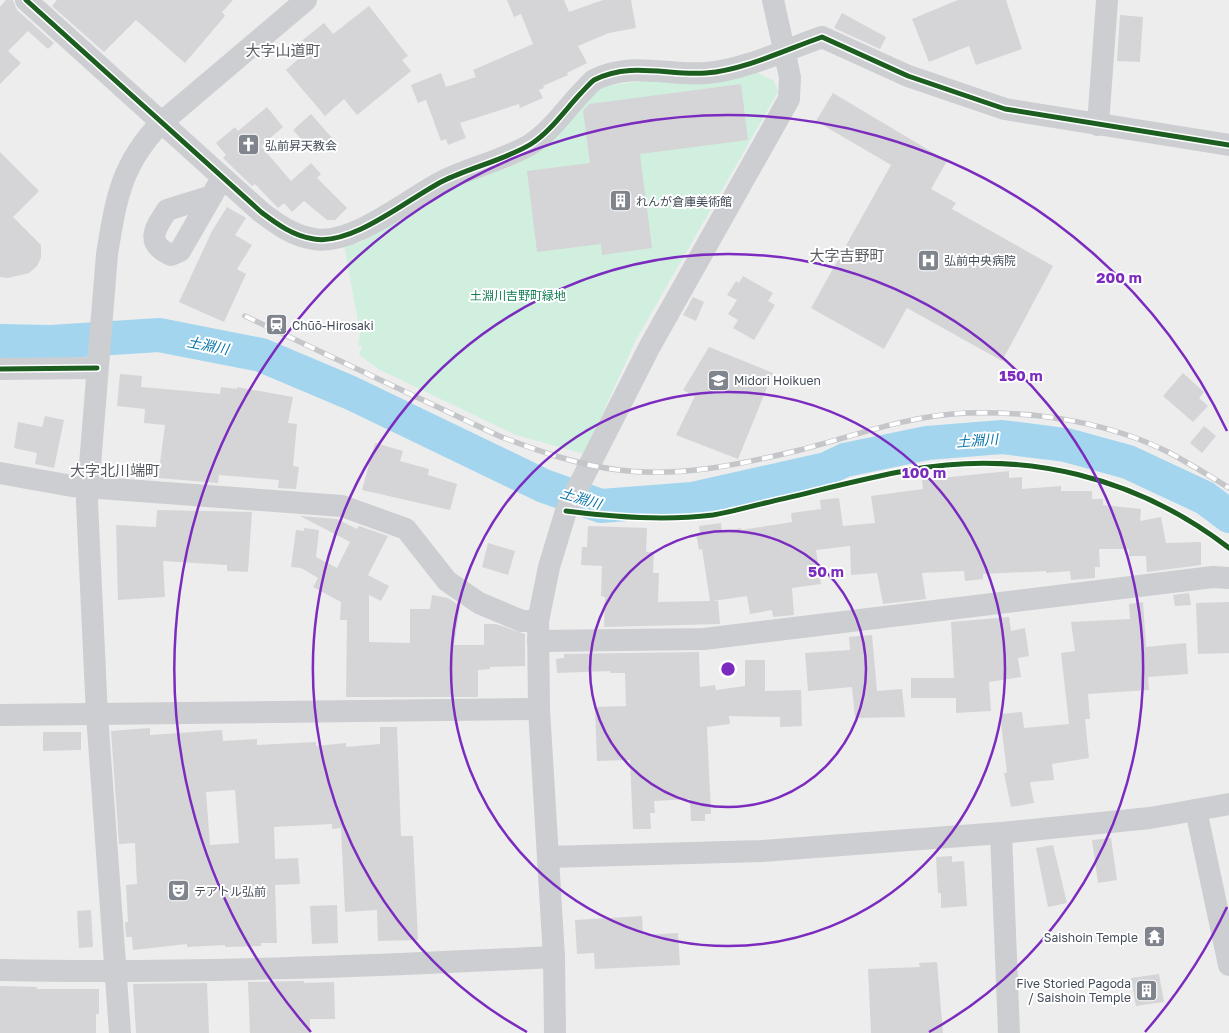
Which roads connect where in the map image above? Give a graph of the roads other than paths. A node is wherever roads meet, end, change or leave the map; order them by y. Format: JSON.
{"nodes":[{"id":1,"x":26,"y":0,"type":"edge"},
{"id":2,"x":773,"y":0,"type":"edge"},
{"id":3,"x":1108,"y":0,"type":"edge"},
{"id":4,"x":301,"y":2,"type":"edge"},
{"id":5,"x":784,"y":50,"type":"junction"},
{"id":6,"x":161,"y":123,"type":"junction"},
{"id":7,"x":1098,"y":125,"type":"junction"},
{"id":8,"x":1229,"y":145,"type":"edge"},
{"id":9,"x":217,"y":187,"type":"junction"},
{"id":10,"x":98,"y":364,"type":"junction"},
{"id":11,"x":0,"y":369,"type":"edge"},
{"id":12,"x":0,"y":473,"type":"edge"},
{"id":13,"x":86,"y":487,"type":"junction"},
{"id":14,"x":1229,"y":578,"type":"edge"},
{"id":15,"x":538,"y":631,"type":"junction"},
{"id":16,"x":539,"y":709,"type":"junction"},
{"id":17,"x":0,"y":715,"type":"edge"},
{"id":18,"x":96,"y":715,"type":"junction"},
{"id":19,"x":1229,"y":804,"type":"edge"},
{"id":20,"x":1196,"y":810,"type":"junction"},
{"id":21,"x":1001,"y":833,"type":"junction"},
{"id":22,"x":548,"y":858,"type":"junction"},
{"id":23,"x":554,"y":956,"type":"junction"},
{"id":24,"x":1229,"y":965,"type":"edge"},
{"id":25,"x":0,"y":970,"type":"edge"},
{"id":26,"x":116,"y":971,"type":"junction"},
{"id":27,"x":120,"y":1033,"type":"edge"},
{"id":28,"x":555,"y":1033,"type":"edge"},
{"id":29,"x":1009,"y":1033,"type":"edge"}],
"edges":[{"from":1,"to":6,"type":"street"},
{"from":2,"to":5,"type":"street"},
{"from":3,"to":7,"type":"street"},
{"from":4,"to":6,"type":"street"},
{"from":5,"to":7,"type":"street"},
{"from":5,"to":9,"type":"street"},
{"from":5,"to":15,"type":"street"},
{"from":6,"to":9,"type":"street"},
{"from":6,"to":10,"type":"street"},
{"from":7,"to":8,"type":"street"},
{"from":9,"to":9,"type":"street"},
{"from":10,"to":11,"type":"street"},
{"from":10,"to":13,"type":"street"},
{"from":12,"to":13,"type":"street"},
{"from":13,"to":15,"type":"street"},
{"from":13,"to":18,"type":"street"},
{"from":14,"to":15,"type":"street"},
{"from":15,"to":16,"type":"street"},
{"from":16,"to":18,"type":"street"},
{"from":16,"to":22,"type":"street"},
{"from":17,"to":18,"type":"street"},
{"from":18,"to":26,"type":"street"},
{"from":19,"to":20,"type":"street"},
{"from":20,"to":21,"type":"street"},
{"from":20,"to":24,"type":"street"},
{"from":21,"to":22,"type":"street"},
{"from":21,"to":29,"type":"street"},
{"from":22,"to":23,"type":"street"},
{"from":23,"to":26,"type":"street"},
{"from":23,"to":28,"type":"street"},
{"from":25,"to":26,"type":"street"},
{"from":26,"to":27,"type":"street"}]}
